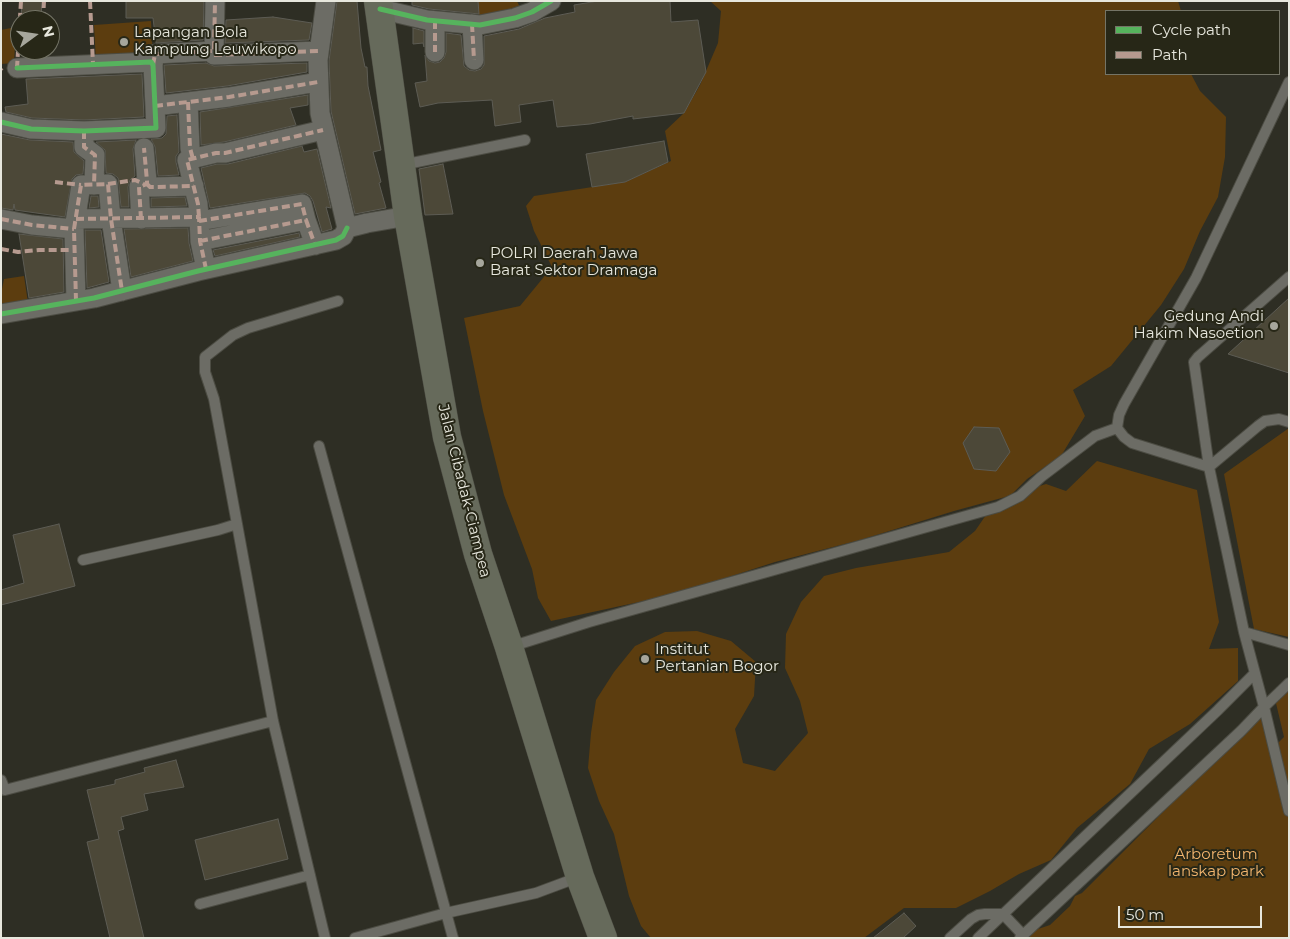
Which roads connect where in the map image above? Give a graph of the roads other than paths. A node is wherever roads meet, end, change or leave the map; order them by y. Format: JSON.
{"nodes":[{"id":1,"x":215,"y":1,"type":"edge"},
{"id":2,"x":326,"y":1,"type":"edge"},
{"id":3,"x":551,"y":1,"type":"edge"},
{"id":4,"x":379,"y":5,"type":"edge"},
{"id":5,"x":435,"y":21,"type":"junction"},
{"id":6,"x":472,"y":24,"type":"junction"},
{"id":7,"x":319,"y":51,"type":"junction"},
{"id":8,"x":436,"y":52,"type":"dead end"},
{"id":9,"x":214,"y":55,"type":"dead end"},
{"id":10,"x":474,"y":60,"type":"dead end"},
{"id":11,"x":153,"y":65,"type":"junction"},
{"id":12,"x":17,"y":68,"type":"dead end"},
{"id":13,"x":318,"y":82,"type":"junction"},
{"id":14,"x":1289,"y":82,"type":"edge"},
{"id":15,"x":188,"y":102,"type":"junction"},
{"id":16,"x":155,"y":106,"type":"junction"},
{"id":17,"x":1,"y":122,"type":"edge"},
{"id":18,"x":323,"y":130,"type":"junction"},
{"id":19,"x":84,"y":131,"type":"junction"},
{"id":20,"x":525,"y":140,"type":"dead end"},
{"id":21,"x":144,"y":148,"type":"dead end"},
{"id":22,"x":193,"y":159,"type":"junction"},
{"id":23,"x":401,"y":165,"type":"junction"},
{"id":24,"x":147,"y":184,"type":"junction"},
{"id":25,"x":94,"y":185,"type":"junction"},
{"id":26,"x":194,"y":186,"type":"junction"},
{"id":27,"x":408,"y":216,"type":"junction"},
{"id":28,"x":1,"y":219,"type":"edge"},
{"id":29,"x":111,"y":219,"type":"junction"},
{"id":30,"x":141,"y":219,"type":"junction"},
{"id":31,"x":200,"y":219,"type":"junction"},
{"id":32,"x":306,"y":220,"type":"junction"},
{"id":33,"x":75,"y":224,"type":"junction"},
{"id":34,"x":347,"y":228,"type":"junction"},
{"id":35,"x":200,"y":241,"type":"junction"},
{"id":36,"x":314,"y":245,"type":"junction"},
{"id":37,"x":206,"y":269,"type":"junction"},
{"id":38,"x":1289,"y":277,"type":"edge"},
{"id":39,"x":122,"y":291,"type":"junction"},
{"id":40,"x":76,"y":301,"type":"junction"},
{"id":41,"x":338,"y":301,"type":"dead end"},
{"id":42,"x":1,"y":314,"type":"edge"},
{"id":43,"x":1289,"y":422,"type":"edge"},
{"id":44,"x":1117,"y":428,"type":"junction"},
{"id":45,"x":319,"y":446,"type":"dead end"},
{"id":46,"x":1209,"y":468,"type":"junction"},
{"id":47,"x":237,"y":524,"type":"junction"},
{"id":48,"x":83,"y":560,"type":"dead end"},
{"id":49,"x":1244,"y":632,"type":"junction"},
{"id":50,"x":1289,"y":645,"type":"edge"},
{"id":51,"x":509,"y":647,"type":"junction"},
{"id":52,"x":1255,"y":673,"type":"junction"},
{"id":53,"x":1289,"y":683,"type":"edge"},
{"id":54,"x":1264,"y":707,"type":"junction"},
{"id":55,"x":273,"y":721,"type":"junction"},
{"id":56,"x":1,"y":780,"type":"edge"},
{"id":57,"x":1289,"y":811,"type":"edge"},
{"id":58,"x":310,"y":875,"type":"junction"},
{"id":59,"x":580,"y":877,"type":"junction"},
{"id":60,"x":200,"y":904,"type":"dead end"},
{"id":61,"x":446,"y":913,"type":"junction"},
{"id":62,"x":1003,"y":914,"type":"junction"},
{"id":63,"x":1022,"y":936,"type":"edge"},
{"id":64,"x":325,"y":938,"type":"edge"},
{"id":65,"x":355,"y":938,"type":"edge"},
{"id":66,"x":453,"y":938,"type":"edge"},
{"id":67,"x":603,"y":938,"type":"edge"},
{"id":68,"x":950,"y":938,"type":"edge"},
{"id":69,"x":978,"y":938,"type":"edge"}],
"edges":[{"from":1,"to":11,"type":"street"},
{"from":2,"to":7,"type":"street"},
{"from":3,"to":6,"type":"street"},
{"from":4,"to":5,"type":"street"},
{"from":4,"to":23,"type":"highway","name":"Jalan Cibadak-Ciampea"},
{"from":5,"to":6,"type":"street"},
{"from":5,"to":8,"type":"street"},
{"from":6,"to":10,"type":"street"},
{"from":7,"to":9,"type":"street"},
{"from":7,"to":13,"type":"street"},
{"from":11,"to":12,"type":"street"},
{"from":11,"to":16,"type":"street"},
{"from":13,"to":15,"type":"street"},
{"from":13,"to":18,"type":"street"},
{"from":14,"to":44,"type":"lane"},
{"from":15,"to":16,"type":"street"},
{"from":15,"to":22,"type":"street"},
{"from":16,"to":19,"type":"street"},
{"from":17,"to":19,"type":"street"},
{"from":18,"to":22,"type":"street"},
{"from":18,"to":34,"type":"street"},
{"from":19,"to":25,"type":"street"},
{"from":20,"to":23,"type":"lane"},
{"from":21,"to":24,"type":"street"},
{"from":22,"to":26,"type":"street"},
{"from":23,"to":27,"type":"highway","name":"Jalan Cibadak-Ciampea"},
{"from":24,"to":26,"type":"street"},
{"from":24,"to":30,"type":"street"},
{"from":25,"to":29,"type":"street"},
{"from":25,"to":33,"type":"street"},
{"from":26,"to":31,"type":"street"},
{"from":27,"to":34,"type":"street"},
{"from":27,"to":51,"type":"highway","name":"Jalan Cibadak-Ciampea"},
{"from":28,"to":33,"type":"street"},
{"from":29,"to":30,"type":"street"},
{"from":29,"to":33,"type":"street"},
{"from":29,"to":39,"type":"street"},
{"from":30,"to":31,"type":"street"},
{"from":31,"to":32,"type":"street"},
{"from":31,"to":35,"type":"street"},
{"from":32,"to":35,"type":"street"},
{"from":32,"to":36,"type":"street"},
{"from":33,"to":40,"type":"street"},
{"from":34,"to":36,"type":"street"},
{"from":35,"to":37,"type":"street"},
{"from":36,"to":37,"type":"street"},
{"from":37,"to":39,"type":"street"},
{"from":38,"to":46,"type":"lane"},
{"from":39,"to":40,"type":"street"},
{"from":40,"to":42,"type":"street"},
{"from":41,"to":47,"type":"lane"},
{"from":43,"to":46,"type":"lane"},
{"from":44,"to":46,"type":"lane"},
{"from":44,"to":51,"type":"lane"},
{"from":45,"to":61,"type":"lane"},
{"from":46,"to":49,"type":"lane"},
{"from":47,"to":48,"type":"lane"},
{"from":47,"to":55,"type":"lane"},
{"from":49,"to":50,"type":"lane"},
{"from":49,"to":52,"type":"lane"},
{"from":51,"to":59,"type":"highway","name":"Jalan Cibadak-Ciampea"},
{"from":52,"to":54,"type":"lane"},
{"from":52,"to":62,"type":"lane"},
{"from":53,"to":54,"type":"lane"},
{"from":54,"to":57,"type":"lane"},
{"from":54,"to":63,"type":"lane"},
{"from":55,"to":56,"type":"lane"},
{"from":55,"to":58,"type":"lane"},
{"from":58,"to":60,"type":"lane"},
{"from":58,"to":64,"type":"lane"},
{"from":59,"to":61,"type":"lane"},
{"from":59,"to":67,"type":"highway","name":"Jalan Cibadak-Ciampea"},
{"from":61,"to":65,"type":"lane"},
{"from":61,"to":66,"type":"lane"},
{"from":62,"to":63,"type":"lane"},
{"from":62,"to":68,"type":"lane"},
{"from":62,"to":69,"type":"lane"}]}
